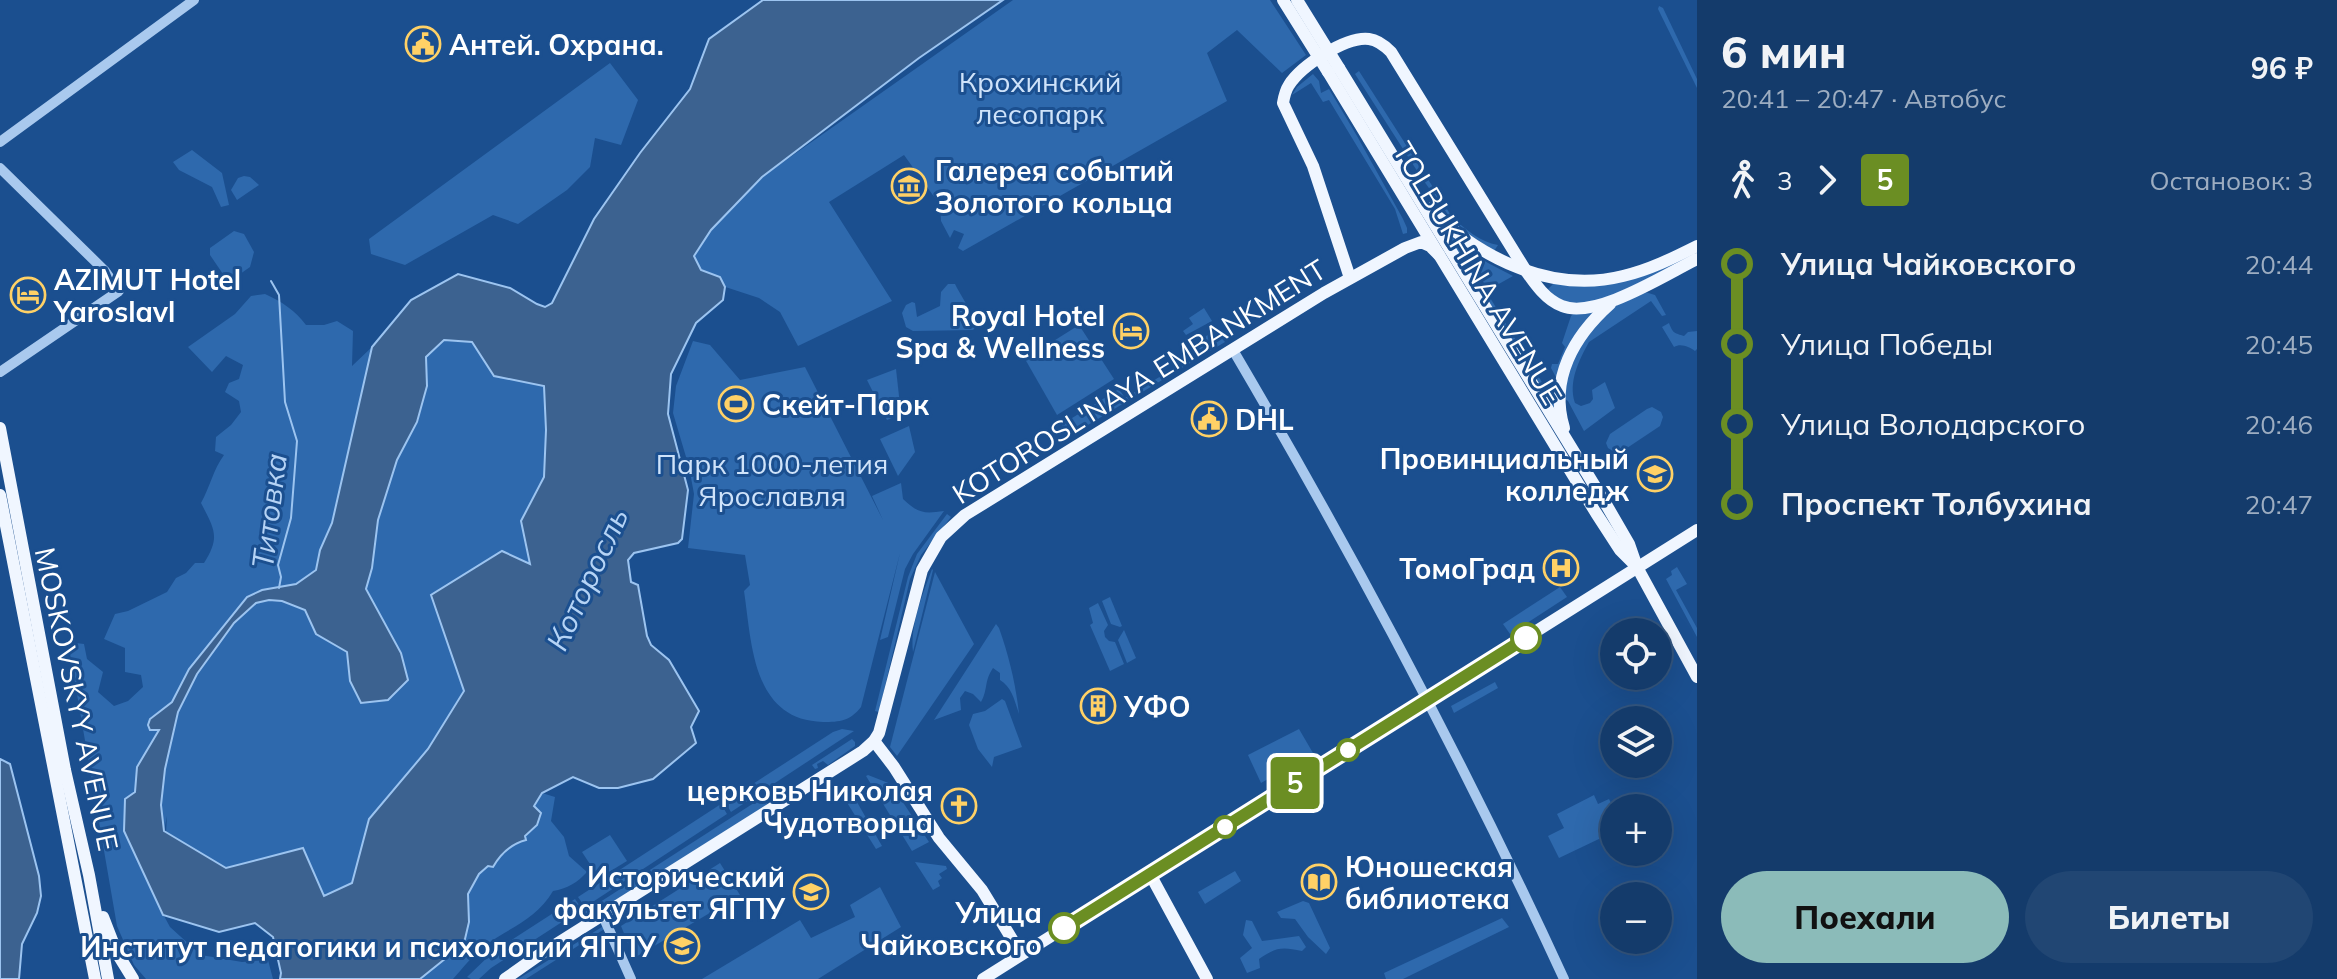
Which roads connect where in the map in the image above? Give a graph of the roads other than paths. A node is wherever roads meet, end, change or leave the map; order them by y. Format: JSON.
{"nodes":[{"id":1,"x":194,"y":0,"type":"edge"},
{"id":2,"x":1283,"y":0,"type":"edge"},
{"id":3,"x":1297,"y":0,"type":"edge"},
{"id":4,"x":1333,"y":70,"type":"junction"},
{"id":5,"x":0,"y":142,"type":"edge"},
{"id":6,"x":0,"y":168,"type":"edge"},
{"id":7,"x":1411,"y":188,"type":"junction"},
{"id":8,"x":1413,"y":212,"type":"junction"},
{"id":9,"x":1509,"y":244,"type":"junction"},
{"id":10,"x":1697,"y":246,"type":"edge"},
{"id":11,"x":1405,"y":248,"type":"junction"},
{"id":12,"x":1439,"y":255,"type":"junction"},
{"id":13,"x":1494,"y":258,"type":"junction"},
{"id":14,"x":1697,"y":259,"type":"edge"},
{"id":15,"x":1526,"y":271,"type":"junction"},
{"id":16,"x":1350,"y":278,"type":"junction"},
{"id":17,"x":1554,"y":278,"type":"junction"},
{"id":18,"x":1546,"y":296,"type":"junction"},
{"id":19,"x":1614,"y":300,"type":"junction"},
{"id":20,"x":1233,"y":350,"type":"junction"},
{"id":21,"x":0,"y":372,"type":"edge"},
{"id":22,"x":0,"y":428,"type":"edge"},
{"id":23,"x":1571,"y":446,"type":"junction"},
{"id":24,"x":0,"y":495,"type":"edge"},
{"id":25,"x":1697,"y":530,"type":"edge"},
{"id":26,"x":1637,"y":567,"type":"junction"},
{"id":27,"x":1697,"y":677,"type":"edge"},
{"id":28,"x":1427,"y":700,"type":"junction"},
{"id":29,"x":874,"y":741,"type":"junction"},
{"id":30,"x":1150,"y":874,"type":"junction"},
{"id":31,"x":89,"y":875,"type":"junction"},
{"id":32,"x":603,"y":916,"type":"junction"},
{"id":33,"x":83,"y":924,"type":"junction"},
{"id":34,"x":1021,"y":954,"type":"junction"},
{"id":35,"x":87,"y":979,"type":"edge"},
{"id":36,"x":95,"y":979,"type":"edge"},
{"id":37,"x":108,"y":979,"type":"edge"},
{"id":38,"x":133,"y":979,"type":"edge"},
{"id":39,"x":505,"y":979,"type":"edge"},
{"id":40,"x":631,"y":979,"type":"edge"},
{"id":41,"x":983,"y":979,"type":"edge"},
{"id":42,"x":1207,"y":979,"type":"edge"},
{"id":43,"x":1564,"y":979,"type":"edge"}],
"edges":[{"from":1,"to":5,"type":"street"},
{"from":2,"to":4,"type":"main road","name":"TOLBUKHINA AVENUE","bridge":true},
{"from":3,"to":4,"type":"main road","name":"TOLBUKHINA AVENUE","bridge":true},
{"from":4,"to":7,"type":"main road","name":"TOLBUKHINA AVENUE"},
{"from":4,"to":8,"type":"main road","name":"TOLBUKHINA AVENUE"},
{"from":6,"to":21,"type":"street"},
{"from":7,"to":13,"type":"main road"},
{"from":7,"to":23,"type":"main road","name":"TOLBUKHINA AVENUE"},
{"from":8,"to":11,"type":"main road"},
{"from":8,"to":12,"type":"main road","name":"TOLBUKHINA AVENUE"},
{"from":9,"to":13,"type":"main road"},
{"from":9,"to":15,"type":"main road"},
{"from":9,"to":16,"type":"main road"},
{"from":10,"to":17,"type":"main road"},
{"from":11,"to":12,"type":"main road"},
{"from":11,"to":16,"type":"main road","name":"KOTOROSL'NAYA EMBANKMENT"},
{"from":12,"to":26,"type":"main road","name":"TOLBUKHINA AVENUE"},
{"from":13,"to":15,"type":"main road"},
{"from":14,"to":19,"type":"main road"},
{"from":15,"to":17,"type":"main road"},
{"from":15,"to":18,"type":"main road"},
{"from":16,"to":20,"type":"main road","name":"KOTOROSL'NAYA EMBANKMENT"},
{"from":17,"to":18,"type":"main road"},
{"from":18,"to":19,"type":"main road"},
{"from":19,"to":23,"type":"main road"},
{"from":20,"to":28,"type":"street"},
{"from":20,"to":29,"type":"main road","name":"KOTOROSL'NAYA EMBANKMENT"},
{"from":22,"to":31,"type":"main road","name":"MOSKOVSKYY AVENUE"},
{"from":23,"to":26,"type":"main road","name":"TOLBUKHINA AVENUE"},
{"from":24,"to":33,"type":"main road","name":"MOSKOVSKYY AVENUE"},
{"from":25,"to":26,"type":"main road"},
{"from":26,"to":27,"type":"main road","name":"TOLBUKHINA AVENUE"},
{"from":26,"to":28,"type":"main road"},
{"from":28,"to":30,"type":"main road"},
{"from":28,"to":43,"type":"street"},
{"from":29,"to":32,"type":"main road"},
{"from":29,"to":34,"type":"main road"},
{"from":30,"to":34,"type":"main road"},
{"from":30,"to":42,"type":"main road"},
{"from":31,"to":37,"type":"main road","name":"MOSKOVSKYY AVENUE"},
{"from":31,"to":38,"type":"main road"},
{"from":32,"to":39,"type":"main road"},
{"from":32,"to":40,"type":"street"},
{"from":33,"to":35,"type":"main road"},
{"from":33,"to":36,"type":"main road","name":"MOSKOVSKYY AVENUE"},
{"from":34,"to":41,"type":"main road"}]}
